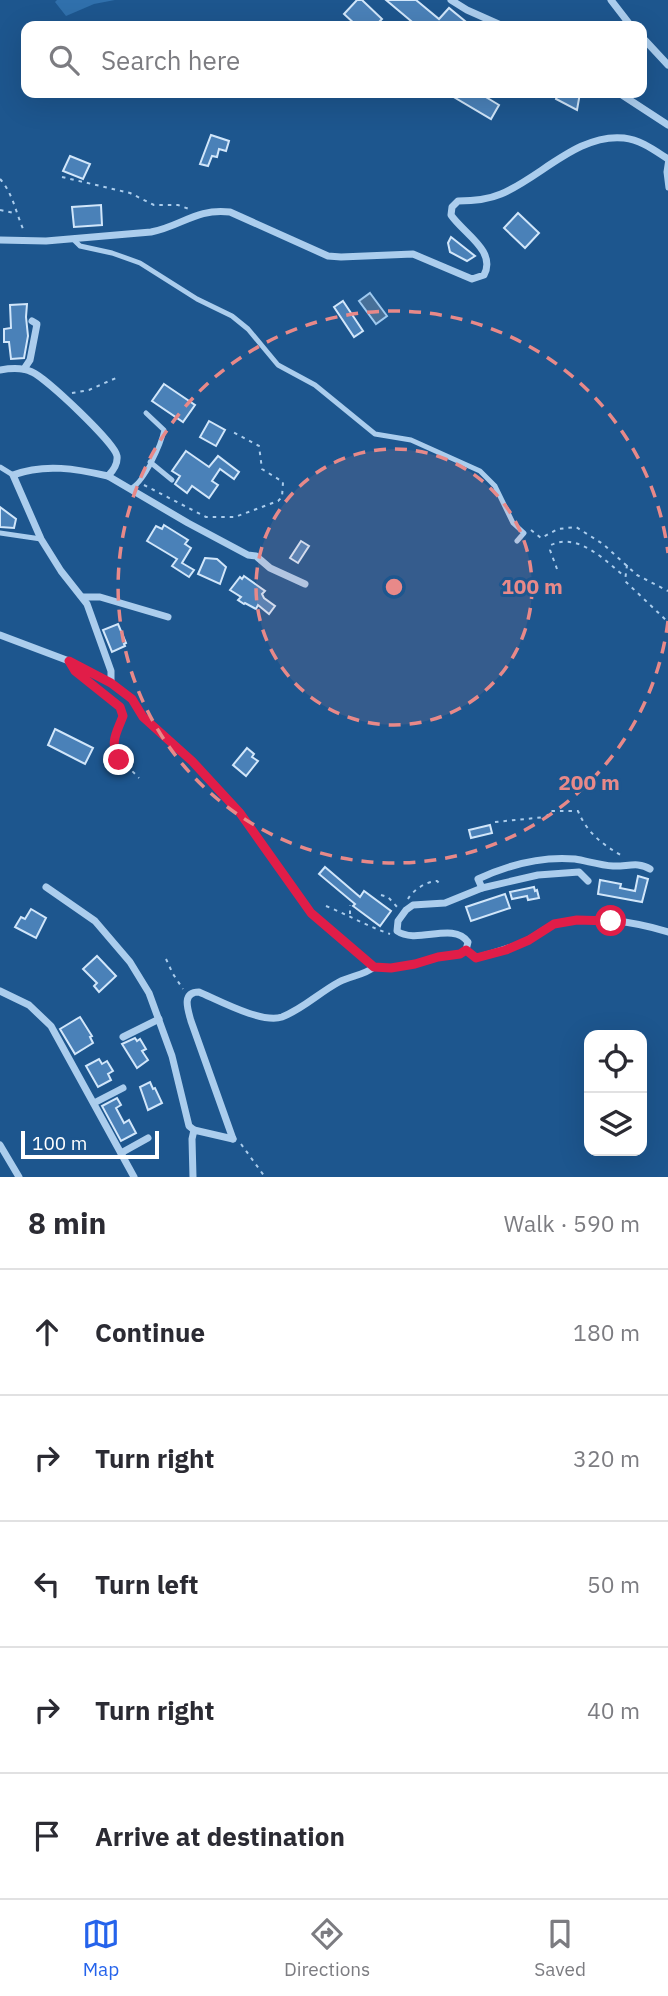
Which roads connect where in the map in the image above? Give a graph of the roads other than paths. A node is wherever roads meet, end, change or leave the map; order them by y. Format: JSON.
{"nodes":[{"id":1,"x":450,"y":0,"type":"edge"},
{"id":2,"x":611,"y":0,"type":"edge"},
{"id":3,"x":493,"y":21,"type":"edge"},
{"id":4,"x":627,"y":21,"type":"edge"},
{"id":5,"x":647,"y":42,"type":"edge"},
{"id":6,"x":668,"y":65,"type":"edge"},
{"id":7,"x":627,"y":98,"type":"edge"},
{"id":8,"x":668,"y":125,"type":"edge"},
{"id":9,"x":668,"y":159,"type":"edge"},
{"id":10,"x":668,"y":188,"type":"edge"},
{"id":11,"x":72,"y":237,"type":"junction"},
{"id":12,"x":0,"y":240,"type":"edge"},
{"id":13,"x":32,"y":321,"type":"dead end"},
{"id":14,"x":24,"y":369,"type":"junction"},
{"id":15,"x":0,"y":370,"type":"edge"},
{"id":16,"x":146,"y":413,"type":"dead end"},
{"id":17,"x":150,"y":462,"type":"junction"},
{"id":18,"x":0,"y":467,"type":"edge"},
{"id":19,"x":13,"y":475,"type":"junction"},
{"id":20,"x":108,"y":476,"type":"junction"},
{"id":21,"x":172,"y":480,"type":"dead end"},
{"id":22,"x":136,"y":486,"type":"junction"},
{"id":23,"x":0,"y":533,"type":"edge"},
{"id":24,"x":41,"y":540,"type":"junction"},
{"id":25,"x":517,"y":541,"type":"dead end"},
{"id":26,"x":305,"y":584,"type":"dead end"},
{"id":27,"x":83,"y":597,"type":"junction"},
{"id":28,"x":168,"y":617,"type":"dead end"},
{"id":29,"x":0,"y":635,"type":"edge"},
{"id":30,"x":111,"y":683,"type":"junction"},
{"id":31,"x":650,"y":869,"type":"dead end"},
{"id":32,"x":588,"y":881,"type":"dead end"},
{"id":33,"x":46,"y":887,"type":"dead end"},
{"id":34,"x":482,"y":888,"type":"junction"},
{"id":35,"x":668,"y":932,"type":"edge"},
{"id":36,"x":466,"y":950,"type":"junction"},
{"id":37,"x":374,"y":967,"type":"junction"},
{"id":38,"x":0,"y":990,"type":"edge"},
{"id":39,"x":159,"y":1019,"type":"junction"},
{"id":40,"x":123,"y":1037,"type":"dead end"},
{"id":41,"x":123,"y":1088,"type":"dead end"},
{"id":42,"x":94,"y":1103,"type":"junction"},
{"id":43,"x":194,"y":1130,"type":"junction"},
{"id":44,"x":148,"y":1138,"type":"dead end"},
{"id":45,"x":0,"y":1145,"type":"edge"},
{"id":46,"x":121,"y":1153,"type":"junction"},
{"id":47,"x":19,"y":1177,"type":"edge"},
{"id":48,"x":134,"y":1177,"type":"edge"},
{"id":49,"x":193,"y":1177,"type":"edge"}],
"edges":[{"from":1,"to":3,"type":"street"},
{"from":2,"to":4,"type":"street"},
{"from":5,"to":6,"type":"street"},
{"from":7,"to":8,"type":"street"},
{"from":9,"to":10,"type":"lane"},
{"from":9,"to":11,"type":"street"},
{"from":11,"to":12,"type":"street"},
{"from":11,"to":25,"type":"lane"},
{"from":13,"to":14,"type":"street"},
{"from":14,"to":15,"type":"street"},
{"from":14,"to":20,"type":"street"},
{"from":16,"to":17,"type":"lane"},
{"from":17,"to":21,"type":"lane"},
{"from":17,"to":22,"type":"lane"},
{"from":18,"to":19,"type":"lane"},
{"from":19,"to":20,"type":"street"},
{"from":19,"to":24,"type":"street"},
{"from":20,"to":22,"type":"street"},
{"from":22,"to":26,"type":"street"},
{"from":23,"to":24,"type":"lane"},
{"from":24,"to":27,"type":"street"},
{"from":27,"to":28,"type":"street"},
{"from":27,"to":30,"type":"street"},
{"from":29,"to":30,"type":"street"},
{"from":30,"to":37,"type":"street"},
{"from":31,"to":34,"type":"street"},
{"from":32,"to":34,"type":"street"},
{"from":33,"to":39,"type":"street"},
{"from":34,"to":36,"type":"street"},
{"from":35,"to":36,"type":"street"},
{"from":36,"to":37,"type":"street"},
{"from":37,"to":43,"type":"street"},
{"from":38,"to":42,"type":"street"},
{"from":39,"to":40,"type":"street"},
{"from":39,"to":43,"type":"street"},
{"from":41,"to":42,"type":"street"},
{"from":42,"to":46,"type":"street"},
{"from":43,"to":49,"type":"street"},
{"from":44,"to":46,"type":"street"},
{"from":45,"to":47,"type":"street"},
{"from":46,"to":48,"type":"street"}]}
